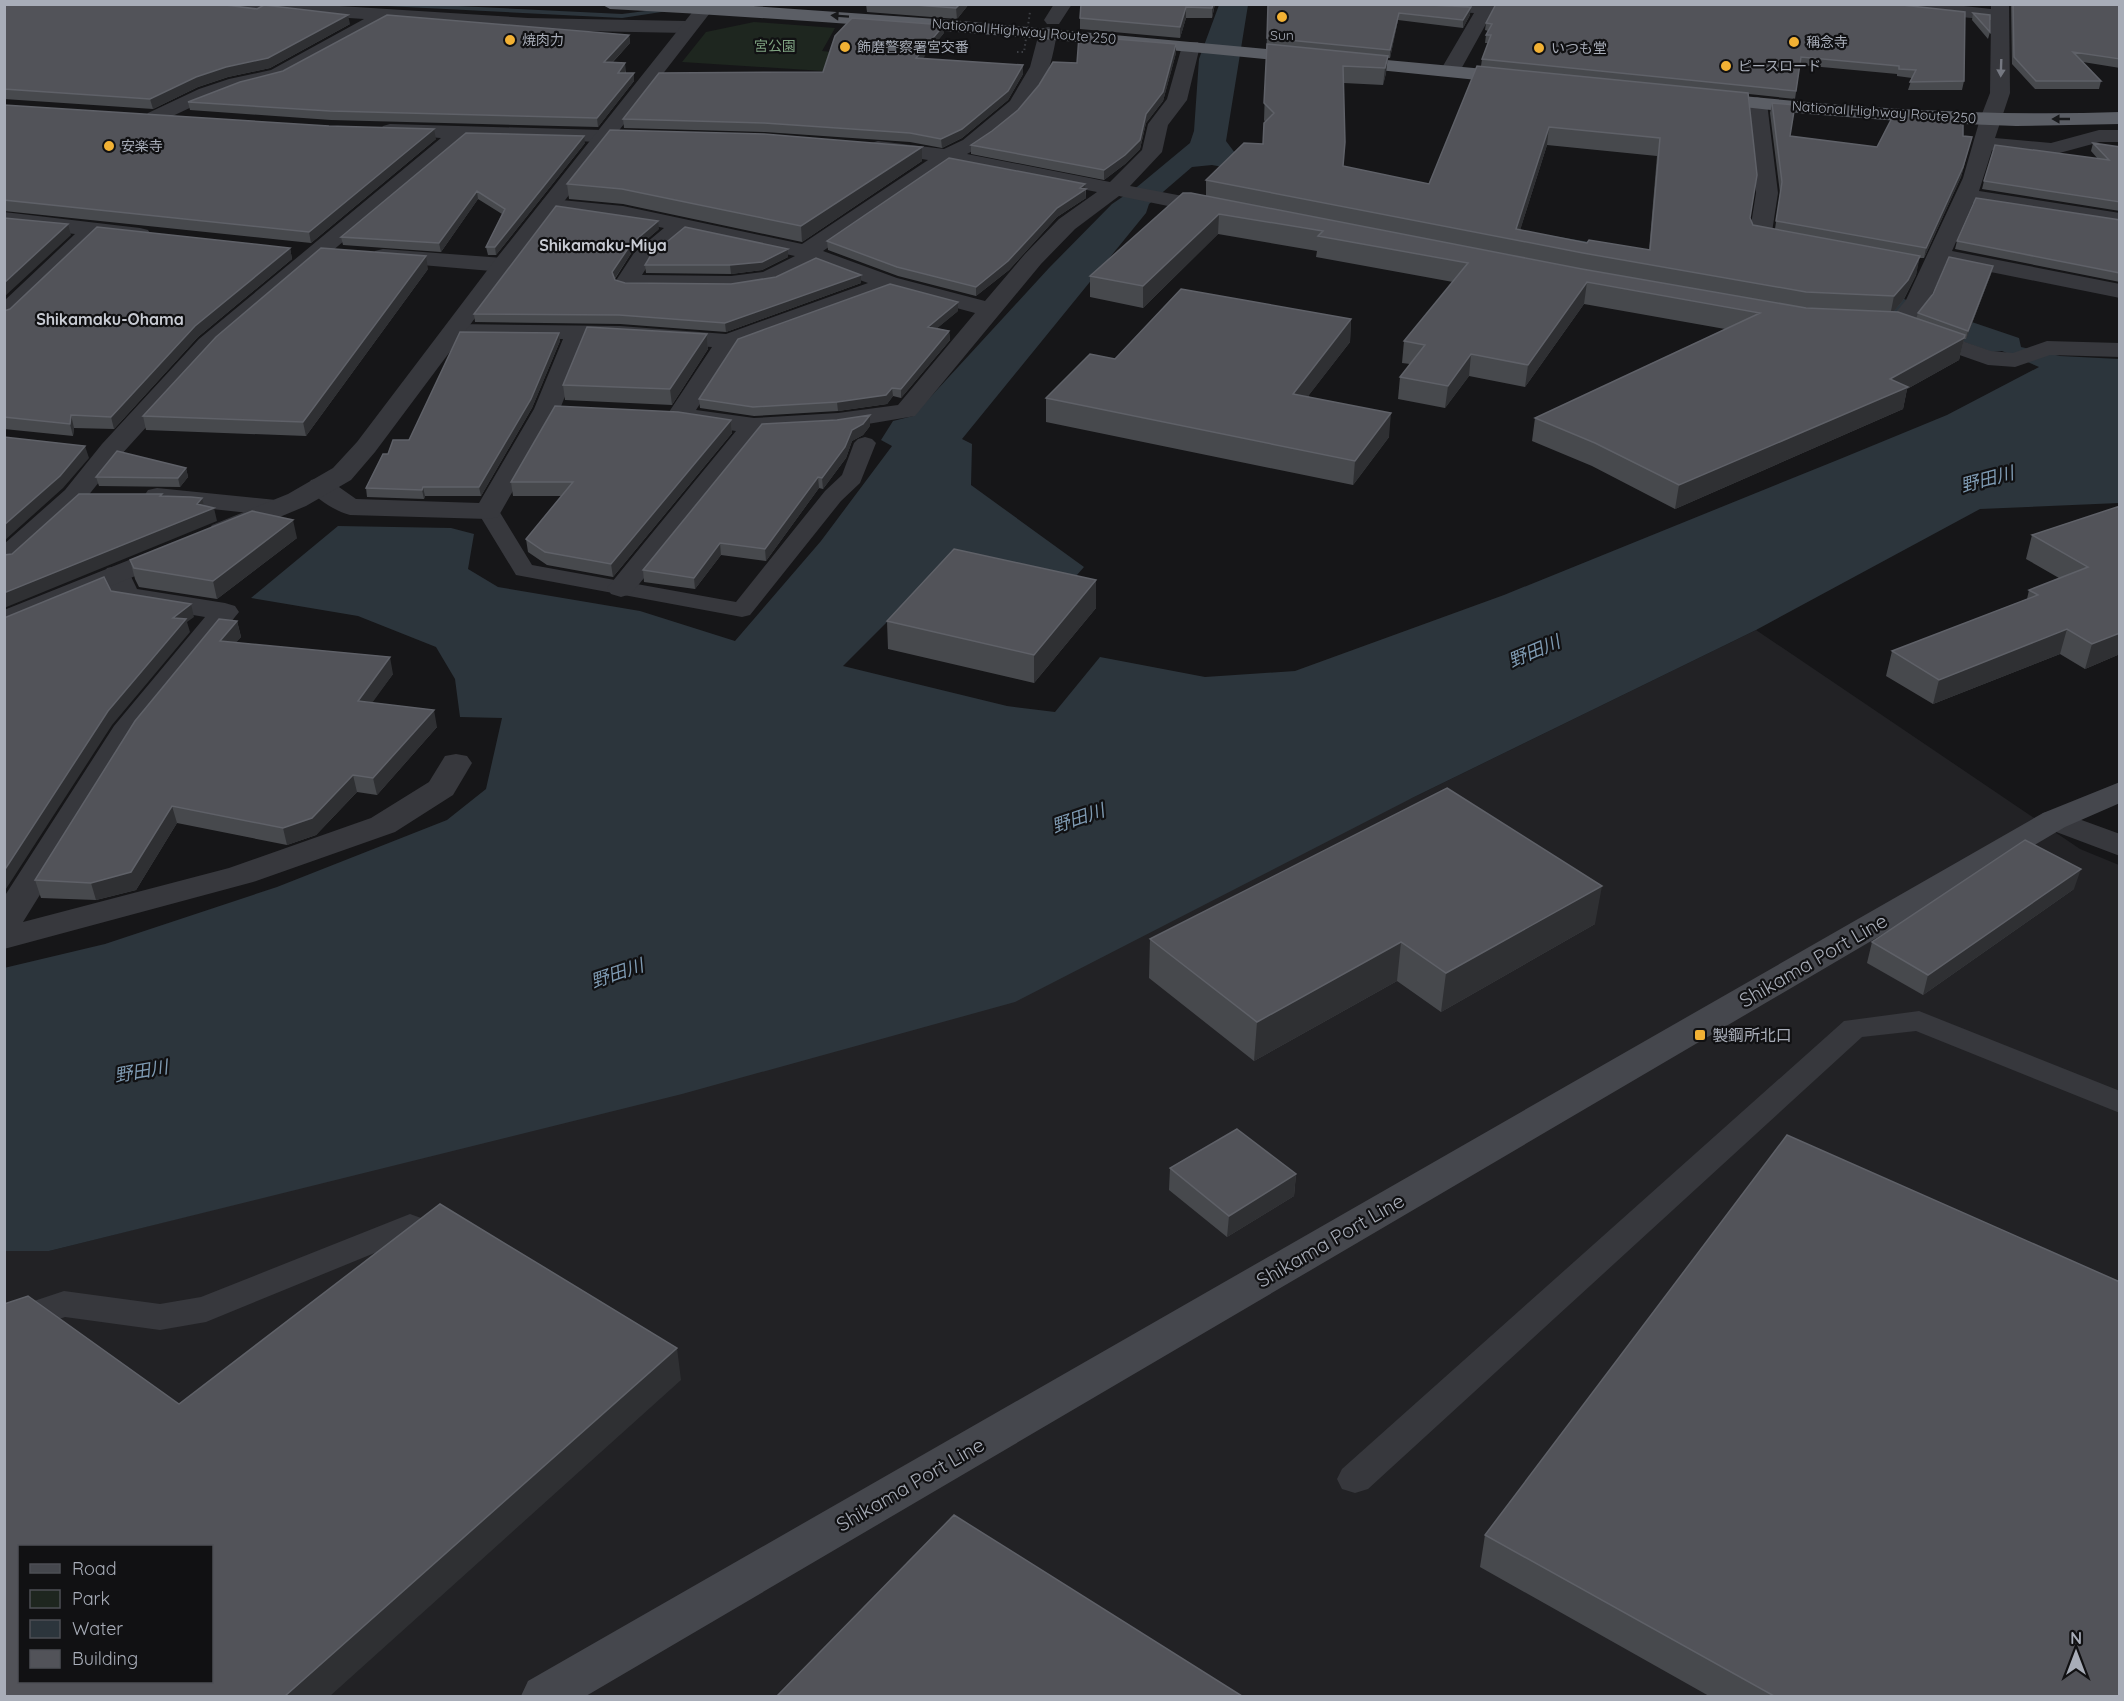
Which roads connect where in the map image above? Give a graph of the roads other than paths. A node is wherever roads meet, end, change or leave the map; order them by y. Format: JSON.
{"nodes":[{"id":1,"x":214,"y":4,"type":"edge"},
{"id":2,"x":610,"y":4,"type":"edge"},
{"id":3,"x":864,"y":4,"type":"edge"},
{"id":4,"x":1387,"y":4,"type":"edge"},
{"id":5,"x":1883,"y":4,"type":"edge"},
{"id":6,"x":1487,"y":6,"type":"edge"},
{"id":7,"x":704,"y":9,"type":"junction"},
{"id":8,"x":2000,"y":10,"type":"edge"},
{"id":9,"x":383,"y":16,"type":"junction"},
{"id":10,"x":1055,"y":19,"type":"edge"},
{"id":11,"x":687,"y":27,"type":"junction"},
{"id":12,"x":1190,"y":39,"type":"junction"},
{"id":13,"x":1454,"y":64,"type":"junction"},
{"id":14,"x":1529,"y":65,"type":"edge"},
{"id":15,"x":1541,"y":81,"type":"edge"},
{"id":16,"x":2120,"y":101,"type":"edge"},
{"id":17,"x":1757,"y":103,"type":"junction"},
{"id":18,"x":1993,"y":111,"type":"junction"},
{"id":19,"x":132,"y":115,"type":"edge"},
{"id":20,"x":155,"y":117,"type":"junction"},
{"id":21,"x":2120,"y":118,"type":"edge"},
{"id":22,"x":194,"y":119,"type":"edge"},
{"id":23,"x":366,"y":129,"type":"edge"},
{"id":24,"x":459,"y":133,"type":"junction"},
{"id":25,"x":604,"y":136,"type":"junction"},
{"id":26,"x":2120,"y":136,"type":"edge"},
{"id":27,"x":661,"y":137,"type":"edge"},
{"id":28,"x":1984,"y":143,"type":"junction"},
{"id":29,"x":862,"y":145,"type":"edge"},
{"id":30,"x":947,"y":156,"type":"junction"},
{"id":31,"x":1115,"y":189,"type":"junction"},
{"id":32,"x":1967,"y":196,"type":"junction"},
{"id":33,"x":551,"y":205,"type":"junction"},
{"id":34,"x":1234,"y":212,"type":"edge"},
{"id":35,"x":4,"y":219,"type":"edge"},
{"id":36,"x":2120,"y":220,"type":"edge"},
{"id":37,"x":681,"y":225,"type":"junction"},
{"id":38,"x":92,"y":230,"type":"junction"},
{"id":39,"x":163,"y":237,"type":"edge"},
{"id":40,"x":1818,"y":247,"type":"edge"},
{"id":41,"x":304,"y":250,"type":"junction"},
{"id":42,"x":810,"y":254,"type":"junction"},
{"id":43,"x":1935,"y":262,"type":"junction"},
{"id":44,"x":1909,"y":264,"type":"edge"},
{"id":45,"x":504,"y":265,"type":"junction"},
{"id":46,"x":889,"y":284,"type":"junction"},
{"id":47,"x":2120,"y":291,"type":"edge"},
{"id":48,"x":990,"y":310,"type":"junction"},
{"id":49,"x":4,"y":314,"type":"edge"},
{"id":50,"x":455,"y":331,"type":"junction"},
{"id":51,"x":578,"y":333,"type":"junction"},
{"id":52,"x":728,"y":340,"type":"junction"},
{"id":53,"x":2120,"y":350,"type":"edge"},
{"id":54,"x":838,"y":421,"type":"junction"},
{"id":55,"x":754,"y":426,"type":"junction"},
{"id":56,"x":866,"y":443,"type":"joint"},
{"id":57,"x":320,"y":486,"type":"junction"},
{"id":58,"x":74,"y":496,"type":"junction"},
{"id":59,"x":276,"y":508,"type":"junction"},
{"id":60,"x":488,"y":511,"type":"junction"},
{"id":61,"x":4,"y":559,"type":"edge"},
{"id":62,"x":117,"y":574,"type":"junction"},
{"id":63,"x":621,"y":588,"type":"junction"},
{"id":64,"x":4,"y":621,"type":"edge"},
{"id":65,"x":456,"y":763,"type":"dead end"},
{"id":66,"x":2120,"y":791,"type":"edge"},
{"id":67,"x":2054,"y":820,"type":"junction"},
{"id":68,"x":2120,"y":846,"type":"edge"},
{"id":69,"x":4,"y":925,"type":"edge"},
{"id":70,"x":4,"y":938,"type":"edge"},
{"id":71,"x":2120,"y":1103,"type":"edge"},
{"id":72,"x":410,"y":1226,"type":"edge"},
{"id":73,"x":4,"y":1324,"type":"edge"},
{"id":74,"x":1355,"y":1479,"type":"dead end"},
{"id":75,"x":545,"y":1696,"type":"edge"}],
"edges":[{"from":1,"to":9,"type":"street"},
{"from":2,"to":7,"type":"highway","name":"National Highway Route 250"},
{"from":3,"to":10,"type":"highway","name":"National Highway Route 250"},
{"from":4,"to":6,"type":"street"},
{"from":5,"to":8,"type":"street"},
{"from":6,"to":13,"type":"street"},
{"from":10,"to":7,"type":"highway","name":"National Highway Route 250","one_way":true},
{"from":7,"to":11,"type":"street"},
{"from":8,"to":18,"type":"street","one_way":true},
{"from":9,"to":11,"type":"street"},
{"from":9,"to":20,"type":"street"},
{"from":10,"to":12,"type":"highway","name":"National Highway Route 250"},
{"from":10,"to":30,"type":"street"},
{"from":11,"to":25,"type":"street"},
{"from":12,"to":13,"type":"highway","name":"National Highway Route 250"},
{"from":12,"to":31,"type":"street"},
{"from":13,"to":14,"type":"highway","name":"National Highway Route 250"},
{"from":13,"to":15,"type":"highway","name":"National Highway Route 250"},
{"from":16,"to":18,"type":"highway","name":"National Highway Route 250"},
{"from":17,"to":18,"type":"highway","name":"National Highway Route 250"},
{"from":17,"to":18,"type":"highway","name":"National Highway Route 250"},
{"from":17,"to":40,"type":"street"},
{"from":21,"to":18,"type":"highway","name":"National Highway Route 250","one_way":true},
{"from":18,"to":28,"type":"street"},
{"from":19,"to":20,"type":"street"},
{"from":20,"to":22,"type":"street"},
{"from":23,"to":24,"type":"street"},
{"from":24,"to":25,"type":"street"},
{"from":24,"to":41,"type":"street"},
{"from":25,"to":27,"type":"street"},
{"from":25,"to":33,"type":"street"},
{"from":26,"to":28,"type":"street"},
{"from":28,"to":32,"type":"street"},
{"from":29,"to":30,"type":"street"},
{"from":30,"to":31,"type":"street"},
{"from":30,"to":42,"type":"street"},
{"from":31,"to":34,"type":"street"},
{"from":31,"to":48,"type":"street"},
{"from":32,"to":36,"type":"street"},
{"from":32,"to":43,"type":"street"},
{"from":33,"to":37,"type":"street"},
{"from":33,"to":45,"type":"street"},
{"from":35,"to":38,"type":"street"},
{"from":37,"to":42,"type":"street"},
{"from":37,"to":42,"type":"street"},
{"from":38,"to":39,"type":"street"},
{"from":38,"to":49,"type":"street"},
{"from":41,"to":45,"type":"street"},
{"from":41,"to":58,"type":"street"},
{"from":42,"to":46,"type":"street"},
{"from":43,"to":44,"type":"street"},
{"from":43,"to":47,"type":"street"},
{"from":43,"to":53,"type":"street"},
{"from":45,"to":50,"type":"street"},
{"from":46,"to":48,"type":"street"},
{"from":46,"to":52,"type":"street"},
{"from":48,"to":54,"type":"street"},
{"from":50,"to":51,"type":"street"},
{"from":50,"to":57,"type":"street"},
{"from":51,"to":52,"type":"street"},
{"from":51,"to":60,"type":"street"},
{"from":52,"to":55,"type":"street"},
{"from":54,"to":55,"type":"street"},
{"from":54,"to":56,"type":"street"},
{"from":55,"to":63,"type":"street"},
{"from":56,"to":63,"type":"lane"},
{"from":57,"to":59,"type":"street"},
{"from":57,"to":60,"type":"street"},
{"from":58,"to":59,"type":"street"},
{"from":58,"to":61,"type":"street"},
{"from":59,"to":62,"type":"street"},
{"from":60,"to":63,"type":"lane"},
{"from":62,"to":64,"type":"street"},
{"from":62,"to":69,"type":"street"},
{"from":65,"to":70,"type":"street"},
{"from":66,"to":67,"type":"main road","name":"Shikama Port Line"},
{"from":67,"to":68,"type":"street"},
{"from":67,"to":75,"type":"main road","name":"Shikama Port Line"},
{"from":71,"to":74,"type":"lane"},
{"from":72,"to":73,"type":"lane"}]}
